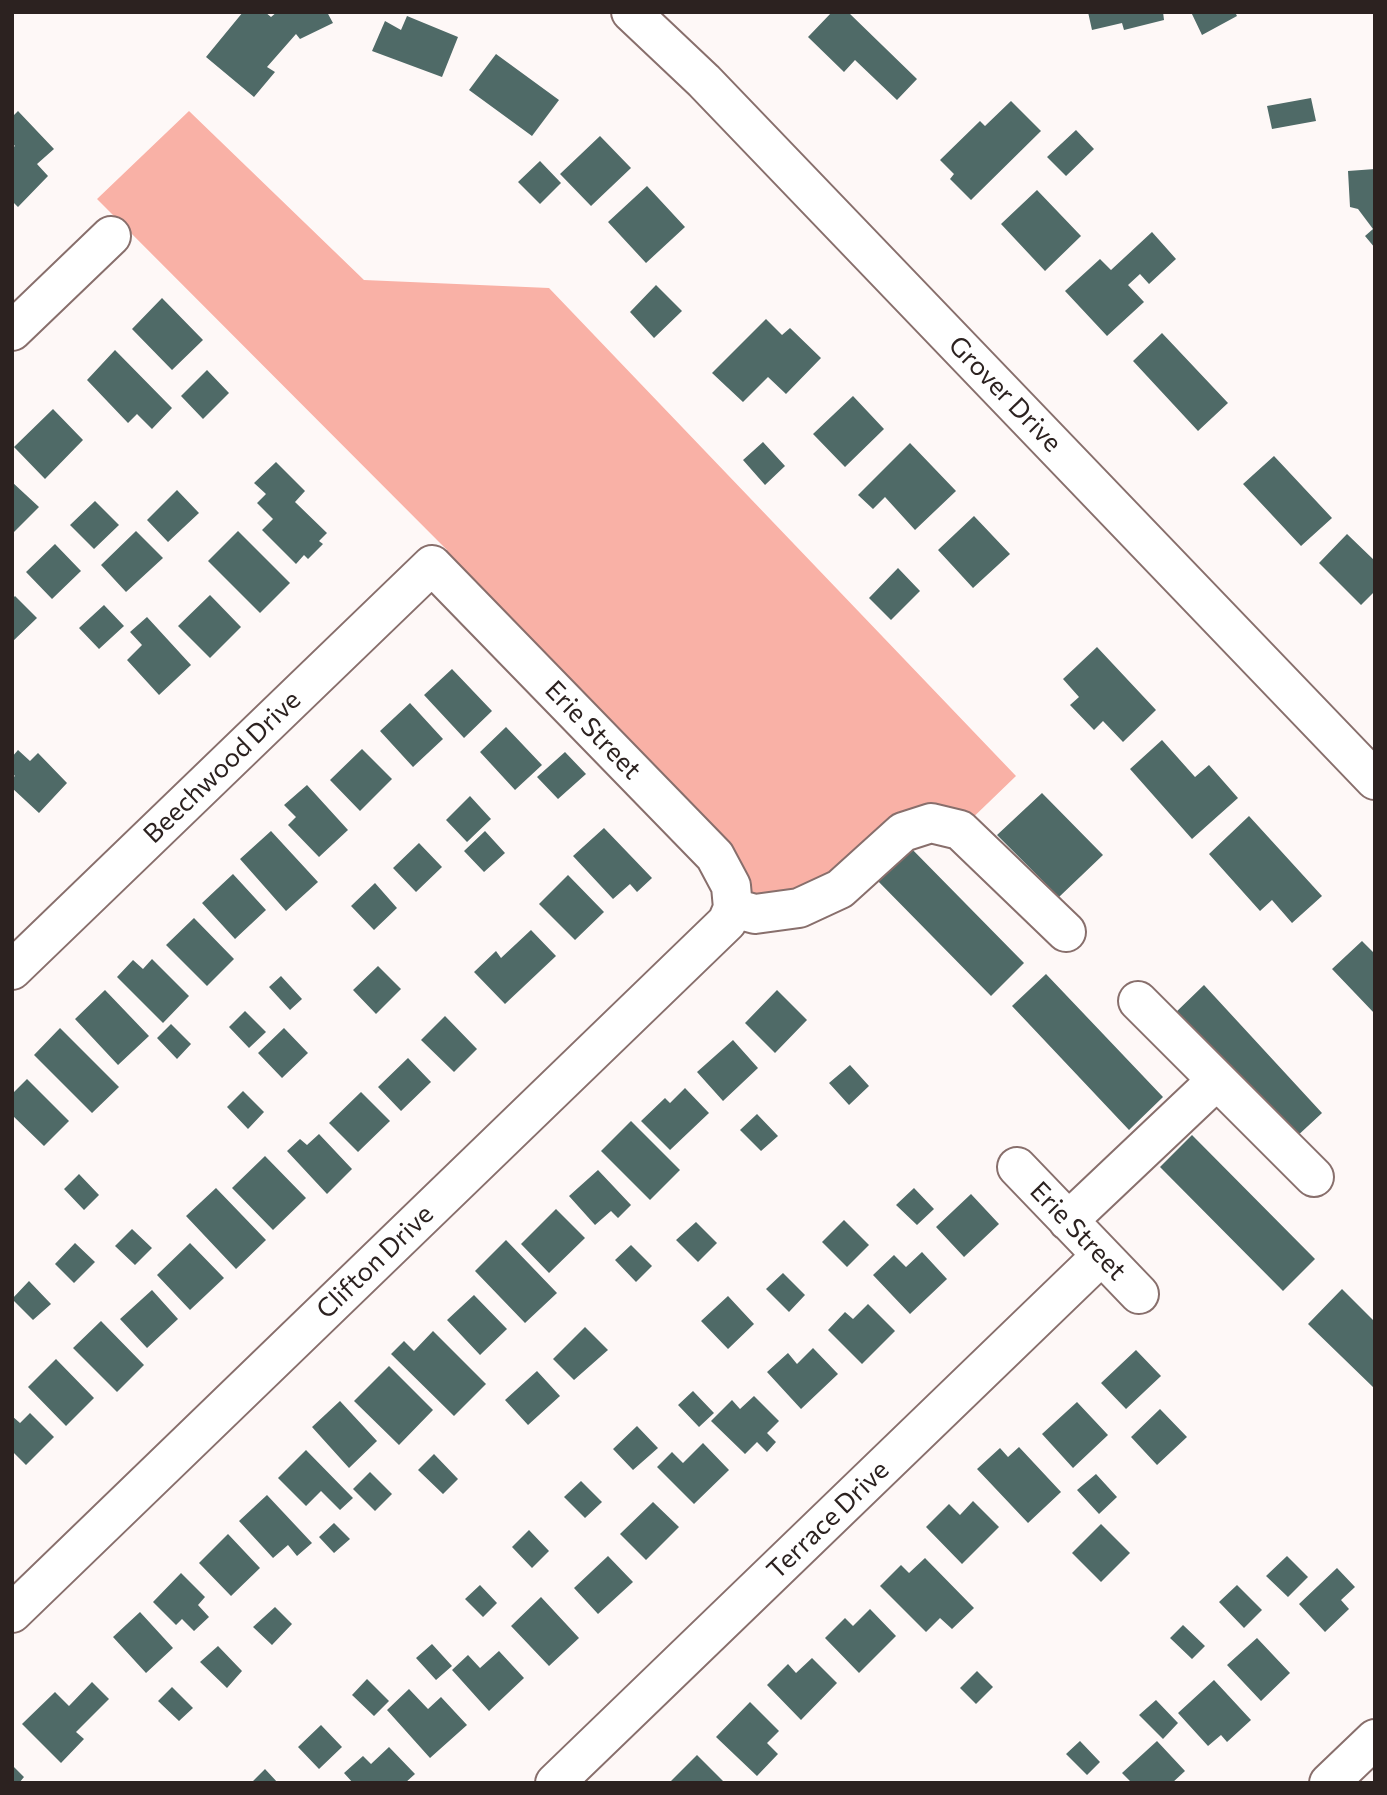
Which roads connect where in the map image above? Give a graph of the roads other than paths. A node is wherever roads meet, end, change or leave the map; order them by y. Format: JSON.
{"nodes":[{"id":1,"x":631,"y":12,"type":"edge"},
{"id":2,"x":111,"y":236,"type":"dead end"},
{"id":3,"x":12,"y":331,"type":"edge"},
{"id":4,"x":432,"y":565,"type":"joint"},
{"id":5,"x":1375,"y":780,"type":"edge"},
{"id":6,"x":733,"y":908,"type":"junction"},
{"id":7,"x":1066,"y":932,"type":"dead end"},
{"id":8,"x":12,"y":970,"type":"edge"},
{"id":9,"x":1138,"y":1001,"type":"dead end"},
{"id":10,"x":1217,"y":1080,"type":"junction"},
{"id":11,"x":1017,"y":1167,"type":"dead end"},
{"id":12,"x":1314,"y":1177,"type":"dead end"},
{"id":13,"x":1068,"y":1221,"type":"junction"},
{"id":14,"x":1101,"y":1256,"type":"junction"},
{"id":15,"x":1139,"y":1294,"type":"dead end"},
{"id":16,"x":12,"y":1613,"type":"edge"},
{"id":17,"x":1375,"y":1740,"type":"edge"},
{"id":18,"x":555,"y":1783,"type":"edge"},
{"id":19,"x":1329,"y":1783,"type":"edge"}],
"edges":[{"from":1,"to":5,"type":"street","name":"Grover Drive"},
{"from":2,"to":3,"type":"street"},
{"from":4,"to":6,"type":"street","name":"Erie Street"},
{"from":4,"to":8,"type":"street","name":"Beechwood Drive"},
{"from":6,"to":7,"type":"street"},
{"from":6,"to":16,"type":"street","name":"Clifton Drive"},
{"from":9,"to":10,"type":"street"},
{"from":10,"to":12,"type":"street"},
{"from":10,"to":13,"type":"street"},
{"from":11,"to":13,"type":"street","name":"Erie Street"},
{"from":13,"to":14,"type":"street","name":"Erie Street"},
{"from":14,"to":15,"type":"street","name":"Erie Street"},
{"from":14,"to":18,"type":"street","name":"Terrace Drive"},
{"from":17,"to":19,"type":"street"}]}
